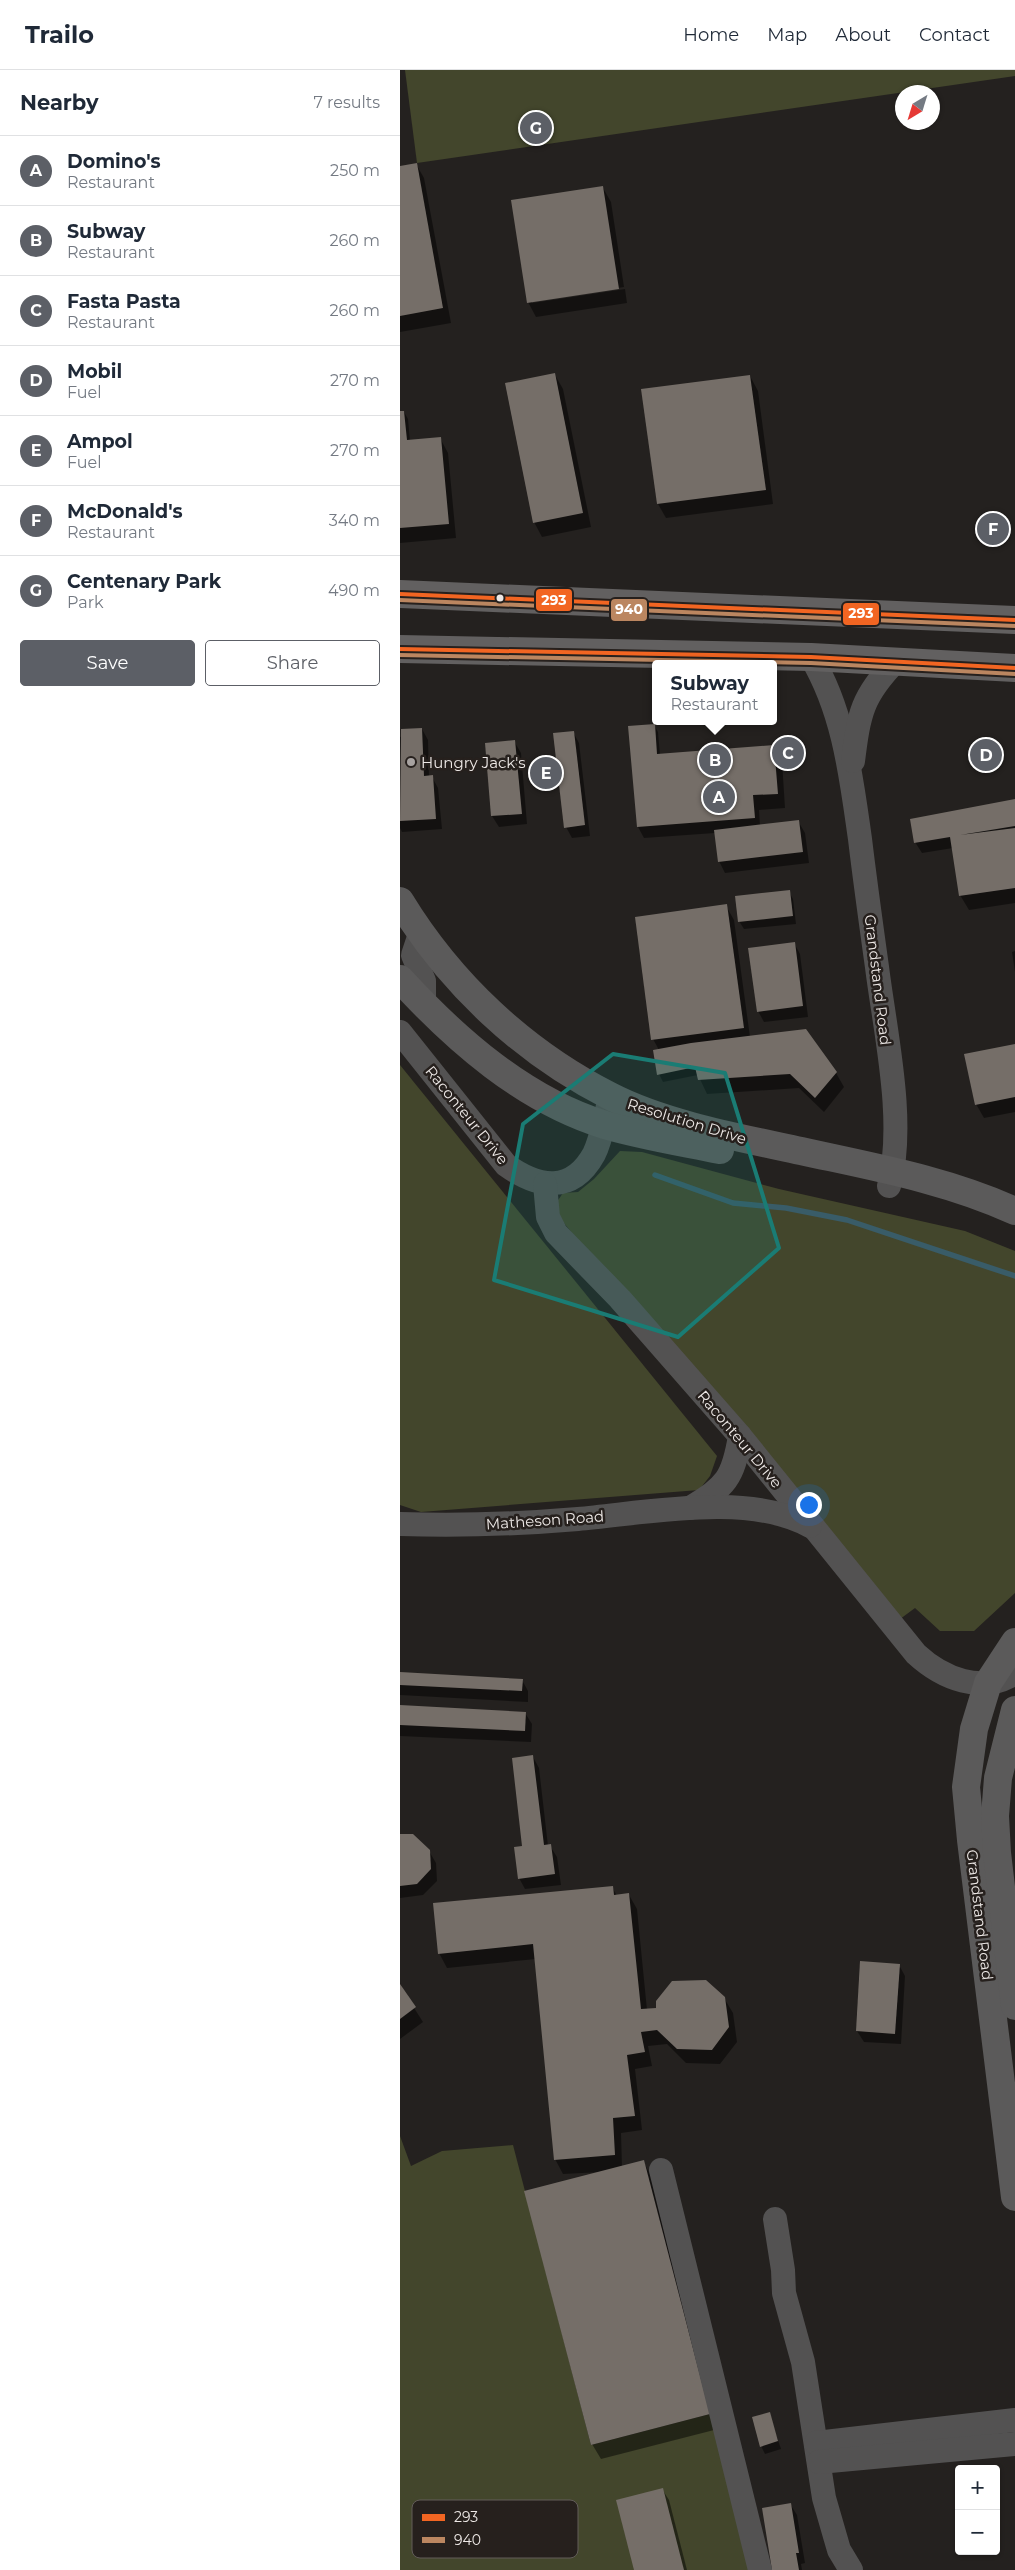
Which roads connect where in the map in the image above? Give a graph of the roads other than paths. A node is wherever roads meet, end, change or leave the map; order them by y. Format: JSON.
{"nodes":[{"id":1,"x":400,"y":594,"type":"edge"},
{"id":2,"x":1015,"y":620,"type":"edge"},
{"id":3,"x":400,"y":649,"type":"edge"},
{"id":4,"x":811,"y":657,"type":"junction"},
{"id":5,"x":896,"y":661,"type":"junction"},
{"id":6,"x":1015,"y":668,"type":"edge"},
{"id":7,"x":851,"y":775,"type":"junction"},
{"id":8,"x":400,"y":901,"type":"edge"},
{"id":9,"x":410,"y":935,"type":"edge"},
{"id":10,"x":400,"y":979,"type":"edge"},
{"id":11,"x":424,"y":1005,"type":"junction"},
{"id":12,"x":400,"y":1032,"type":"edge"},
{"id":13,"x":610,"y":1097,"type":"junction"},
{"id":14,"x":604,"y":1124,"type":"junction"},
{"id":15,"x":891,"y":1178,"type":"junction"},
{"id":16,"x":544,"y":1184,"type":"junction"},
{"id":17,"x":1015,"y":1211,"type":"edge"},
{"id":18,"x":1015,"y":1229,"type":"edge"},
{"id":19,"x":740,"y":1436,"type":"junction"},
{"id":20,"x":690,"y":1508,"type":"junction"},
{"id":21,"x":400,"y":1524,"type":"edge"},
{"id":22,"x":814,"y":1528,"type":"junction"},
{"id":23,"x":1015,"y":1642,"type":"edge"},
{"id":24,"x":1015,"y":1672,"type":"edge"},
{"id":25,"x":988,"y":1684,"type":"junction"},
{"id":26,"x":1015,"y":1710,"type":"edge"},
{"id":27,"x":1015,"y":2006,"type":"edge"},
{"id":28,"x":661,"y":2170,"type":"dead end"},
{"id":29,"x":1015,"y":2197,"type":"edge"},
{"id":30,"x":775,"y":2219,"type":"dead end"},
{"id":31,"x":1015,"y":2420,"type":"edge"},
{"id":32,"x":1015,"y":2444,"type":"edge"},
{"id":33,"x":817,"y":2452,"type":"junction"},
{"id":34,"x":760,"y":2570,"type":"edge"},
{"id":35,"x":851,"y":2570,"type":"edge"}],
"edges":[{"from":1,"to":2,"type":"highway"},
{"from":3,"to":4,"type":"highway"},
{"from":4,"to":5,"type":"highway"},
{"from":4,"to":7,"type":"street","name":"Grandstand Road"},
{"from":5,"to":6,"type":"highway"},
{"from":5,"to":7,"type":"street","name":"Grandstand Road"},
{"from":7,"to":15,"type":"street","name":"Grandstand Road"},
{"from":8,"to":9,"type":"main road","name":"Resolution Drive"},
{"from":9,"to":11,"type":"street"},
{"from":9,"to":13,"type":"main road","name":"Resolution Drive"},
{"from":10,"to":11,"type":"main road","name":"Resolution Drive"},
{"from":11,"to":14,"type":"main road","name":"Resolution Drive"},
{"from":12,"to":16,"type":"street","name":"Raconteur Drive"},
{"from":13,"to":14,"type":"street","name":"Raconteur Drive"},
{"from":13,"to":15,"type":"main road","name":"Resolution Drive"},
{"from":14,"to":15,"type":"main road","name":"Resolution Drive"},
{"from":14,"to":16,"type":"street","name":"Raconteur Drive"},
{"from":15,"to":17,"type":"main road","name":"Resolution Drive"},
{"from":15,"to":18,"type":"main road","name":"Resolution Drive"},
{"from":16,"to":19,"type":"street","name":"Raconteur Drive"},
{"from":19,"to":20,"type":"street","name":"Matheson Road"},
{"from":19,"to":22,"type":"street","name":"Raconteur Drive"},
{"from":20,"to":21,"type":"street","name":"Matheson Road"},
{"from":20,"to":22,"type":"street","name":"Matheson Road"},
{"from":22,"to":25,"type":"street","name":"Raconteur Drive"},
{"from":23,"to":25,"type":"main road","name":"Grandstand Road"},
{"from":24,"to":25,"type":"street","name":"Raconteur Drive"},
{"from":25,"to":29,"type":"main road","name":"Grandstand Road"},
{"from":26,"to":27,"type":"main road","name":"Grandstand Road"},
{"from":28,"to":34,"type":"street"},
{"from":30,"to":33,"type":"street"},
{"from":31,"to":33,"type":"street"},
{"from":32,"to":33,"type":"street"},
{"from":33,"to":35,"type":"street"}]}
